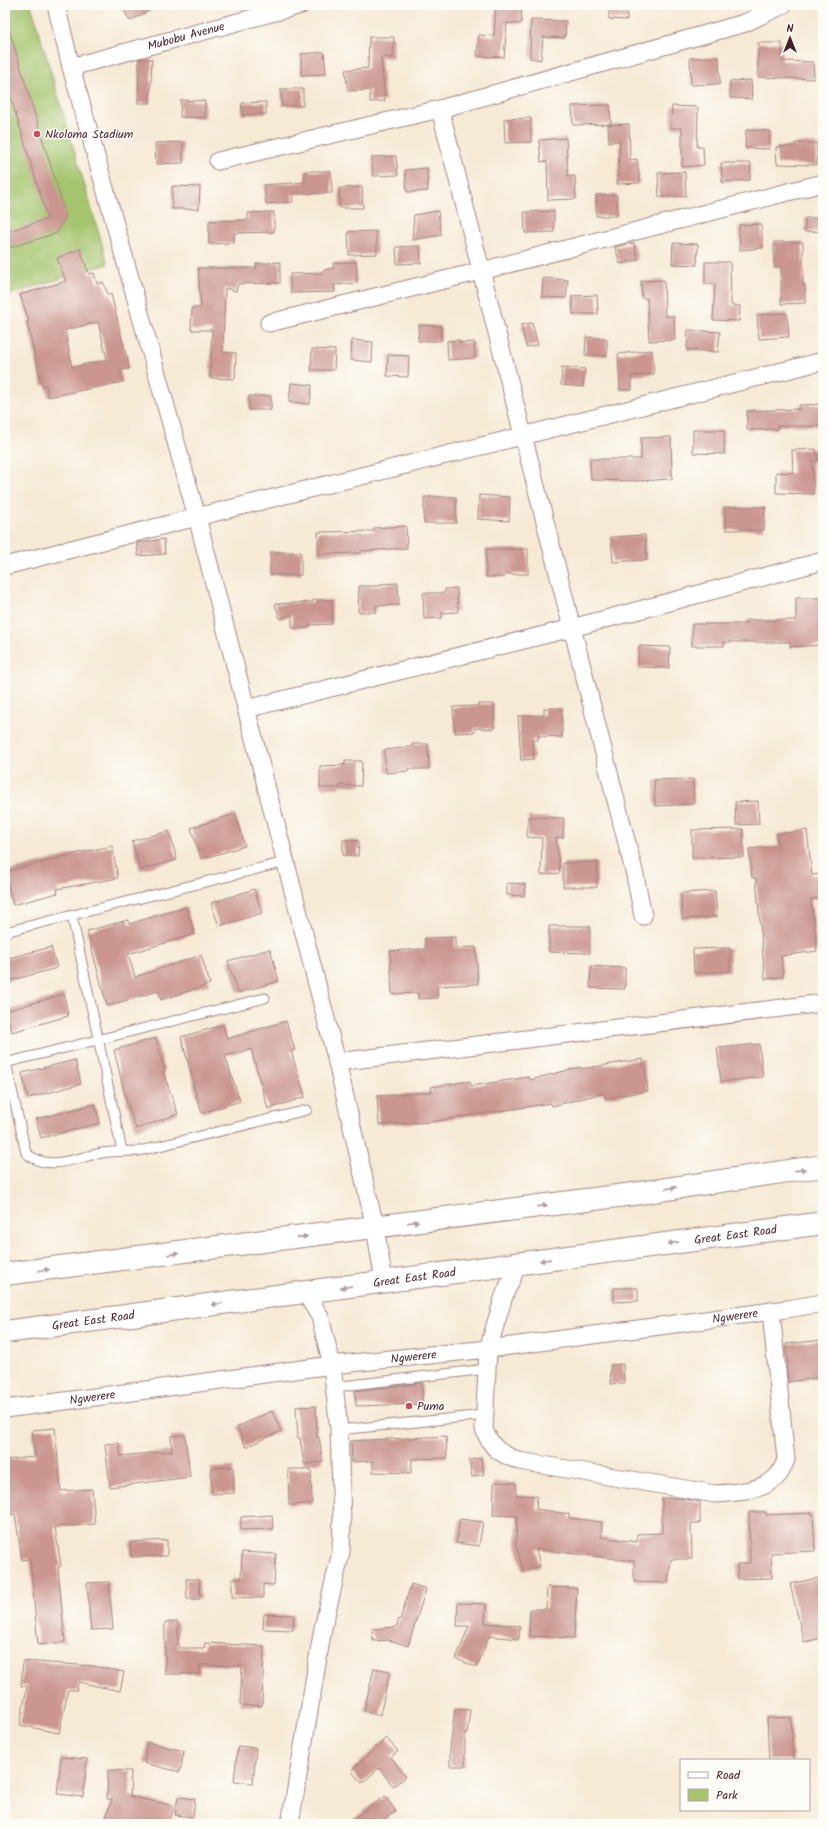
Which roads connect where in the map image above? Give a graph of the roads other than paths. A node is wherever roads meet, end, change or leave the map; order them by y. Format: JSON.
{"nodes":[{"id":1,"x":56,"y":5,"type":"edge"},
{"id":2,"x":301,"y":5,"type":"edge"},
{"id":3,"x":783,"y":5,"type":"edge"},
{"id":4,"x":71,"y":67,"type":"junction"},
{"id":5,"x":440,"y":109,"type":"junction"},
{"id":6,"x":218,"y":161,"type":"dead end"},
{"id":7,"x":823,"y":183,"type":"edge"},
{"id":8,"x":481,"y":271,"type":"junction"},
{"id":9,"x":269,"y":323,"type":"dead end"},
{"id":10,"x":823,"y":361,"type":"edge"},
{"id":11,"x":523,"y":436,"type":"junction"},
{"id":12,"x":197,"y":517,"type":"junction"},
{"id":13,"x":823,"y":561,"type":"edge"},
{"id":14,"x":5,"y":566,"type":"edge"},
{"id":15,"x":572,"y":628,"type":"junction"},
{"id":16,"x":246,"y":709,"type":"junction"},
{"id":17,"x":285,"y":862,"type":"junction"},
{"id":18,"x":72,"y":916,"type":"junction"},
{"id":19,"x":643,"y":916,"type":"dead end"},
{"id":20,"x":5,"y":932,"type":"edge"},
{"id":21,"x":265,"y":998,"type":"dead end"},
{"id":22,"x":823,"y":1003,"type":"edge"},
{"id":23,"x":97,"y":1039,"type":"junction"},
{"id":24,"x":5,"y":1061,"type":"edge"},
{"id":25,"x":337,"y":1062,"type":"junction"},
{"id":26,"x":307,"y":1110,"type":"dead end"},
{"id":27,"x":122,"y":1151,"type":"junction"},
{"id":28,"x":823,"y":1166,"type":"edge"},
{"id":29,"x":823,"y":1223,"type":"edge"},
{"id":30,"x":375,"y":1227,"type":"junction"},
{"id":31,"x":518,"y":1264,"type":"junction"},
{"id":32,"x":5,"y":1274,"type":"edge"},
{"id":33,"x":384,"y":1282,"type":"junction"},
{"id":34,"x":306,"y":1293,"type":"junction"},
{"id":35,"x":823,"y":1303,"type":"edge"},
{"id":36,"x":771,"y":1311,"type":"junction"},
{"id":37,"x":5,"y":1332,"type":"edge"},
{"id":38,"x":488,"y":1349,"type":"junction"},
{"id":39,"x":332,"y":1365,"type":"junction"},
{"id":40,"x":487,"y":1369,"type":"junction"},
{"id":41,"x":334,"y":1386,"type":"junction"},
{"id":42,"x":5,"y":1409,"type":"edge"},
{"id":43,"x":485,"y":1415,"type":"junction"},
{"id":44,"x":339,"y":1430,"type":"junction"},
{"id":45,"x":290,"y":1824,"type":"edge"}],
"edges":[{"from":1,"to":4,"type":"street"},
{"from":2,"to":4,"type":"street","name":"Mubobu Avenue"},
{"from":3,"to":5,"type":"street"},
{"from":4,"to":12,"type":"street"},
{"from":5,"to":6,"type":"street"},
{"from":5,"to":8,"type":"street"},
{"from":7,"to":8,"type":"street"},
{"from":8,"to":9,"type":"street"},
{"from":8,"to":11,"type":"street"},
{"from":10,"to":11,"type":"street"},
{"from":11,"to":12,"type":"street"},
{"from":11,"to":15,"type":"street"},
{"from":12,"to":14,"type":"street"},
{"from":12,"to":16,"type":"street"},
{"from":13,"to":15,"type":"street"},
{"from":15,"to":16,"type":"street"},
{"from":15,"to":19,"type":"street"},
{"from":16,"to":17,"type":"street"},
{"from":17,"to":18,"type":"lane"},
{"from":17,"to":25,"type":"street"},
{"from":18,"to":20,"type":"lane"},
{"from":18,"to":23,"type":"lane"},
{"from":21,"to":23,"type":"lane"},
{"from":22,"to":25,"type":"street"},
{"from":23,"to":24,"type":"lane"},
{"from":23,"to":27,"type":"lane"},
{"from":24,"to":27,"type":"lane"},
{"from":25,"to":30,"type":"street"},
{"from":26,"to":27,"type":"lane"},
{"from":30,"to":28,"type":"main road","one_way":true},
{"from":29,"to":31,"type":"main road","name":"Great East Road","one_way":true},
{"from":32,"to":30,"type":"main road","one_way":true},
{"from":30,"to":33,"type":"street"},
{"from":31,"to":33,"type":"main road","name":"Great East Road"},
{"from":31,"to":38,"type":"street"},
{"from":33,"to":34,"type":"main road","name":"Great East Road","one_way":true},
{"from":34,"to":37,"type":"main road","name":"Great East Road","one_way":true},
{"from":34,"to":39,"type":"street"},
{"from":35,"to":36,"type":"street","name":"Ngwerere"},
{"from":36,"to":38,"type":"street","name":"Ngwerere"},
{"from":36,"to":43,"type":"street"},
{"from":38,"to":39,"type":"street","name":"Ngwerere"},
{"from":38,"to":40,"type":"street"},
{"from":39,"to":41,"type":"street"},
{"from":39,"to":42,"type":"street","name":"Ngwerere"},
{"from":40,"to":41,"type":"lane"},
{"from":40,"to":43,"type":"street"},
{"from":41,"to":44,"type":"street"},
{"from":43,"to":44,"type":"lane"},
{"from":44,"to":45,"type":"street"}]}
